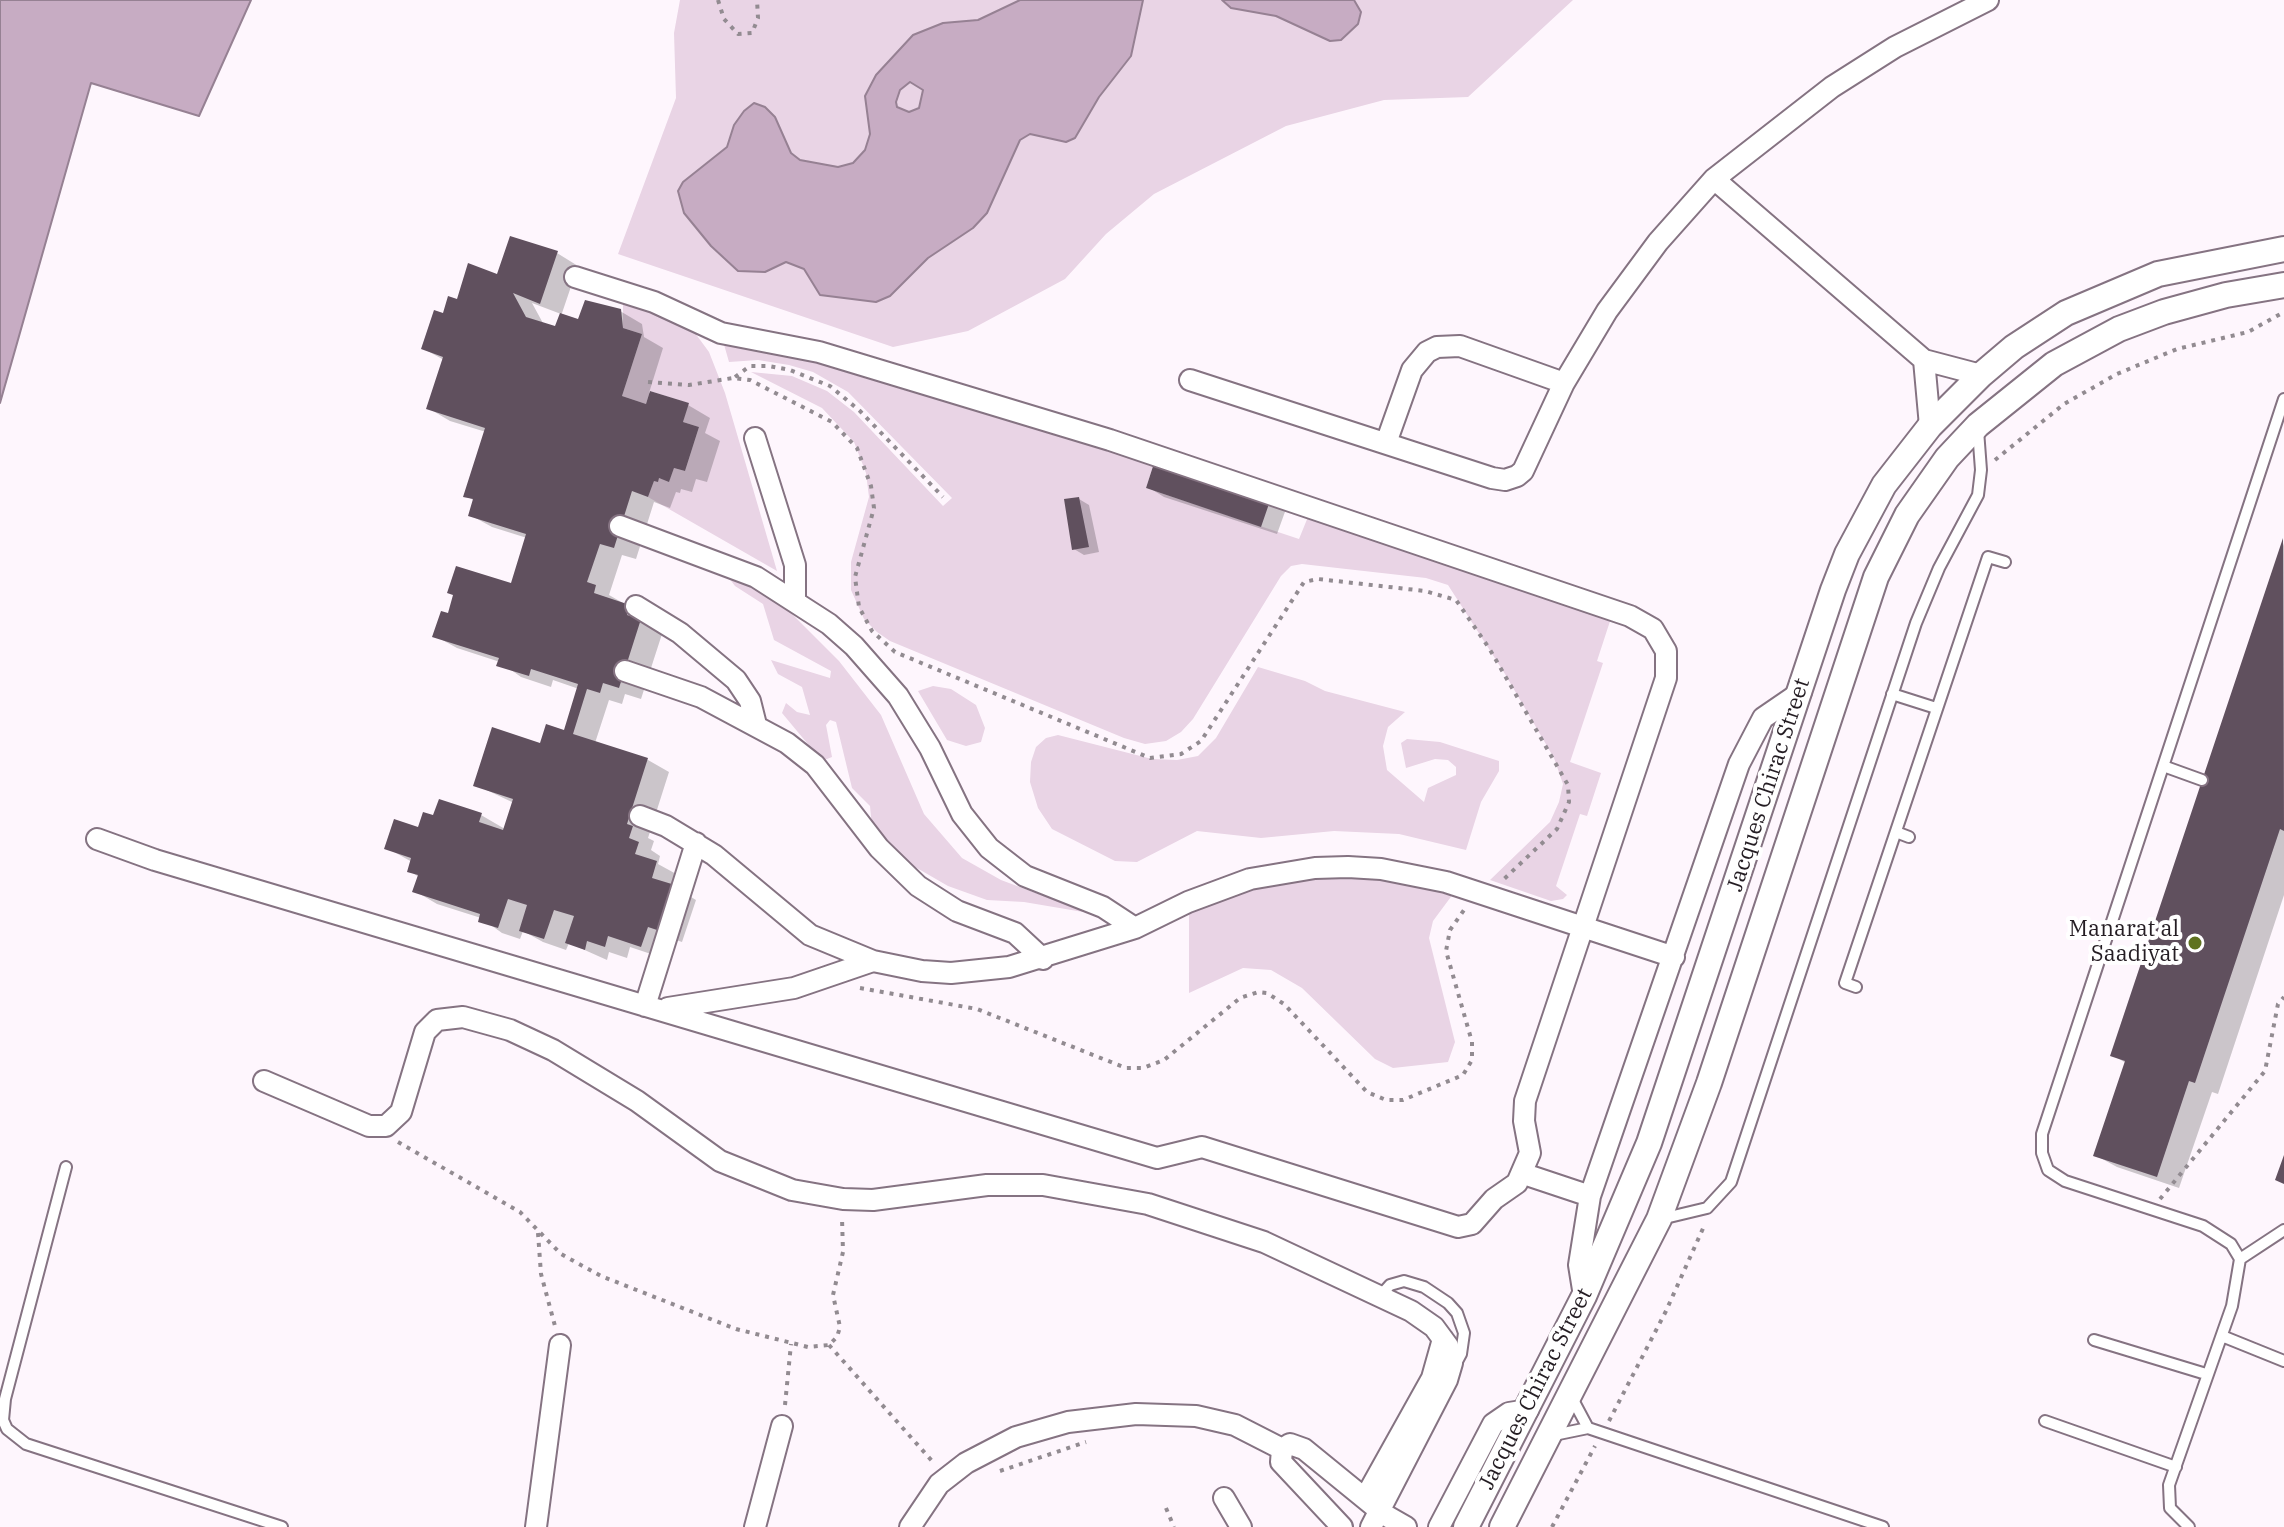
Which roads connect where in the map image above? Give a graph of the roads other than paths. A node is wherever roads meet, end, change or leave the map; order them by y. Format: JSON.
{"nodes":[{"id":1,"x":1988,"y":0,"type":"edge"},
{"id":2,"x":1958,"y":6,"type":"edge"},
{"id":3,"x":1714,"y":179,"type":"junction"},
{"id":4,"x":2284,"y":249,"type":"edge"},
{"id":5,"x":575,"y":277,"type":"dead end"},
{"id":6,"x":2284,"y":285,"type":"edge"},
{"id":7,"x":1924,"y":360,"type":"junction"},
{"id":8,"x":1981,"y":375,"type":"junction"},
{"id":9,"x":1190,"y":380,"type":"dead end"},
{"id":10,"x":1564,"y":383,"type":"junction"},
{"id":11,"x":2284,"y":399,"type":"edge"},
{"id":12,"x":1978,"y":425,"type":"junction"},
{"id":13,"x":1930,"y":426,"type":"junction"},
{"id":14,"x":755,"y":438,"type":"dead end"},
{"id":15,"x":1386,"y":443,"type":"junction"},
{"id":16,"x":620,"y":526,"type":"dead end"},
{"id":17,"x":2005,"y":562,"type":"dead end"},
{"id":18,"x":795,"y":599,"type":"junction"},
{"id":19,"x":636,"y":606,"type":"dead end"},
{"id":20,"x":625,"y":671,"type":"dead end"},
{"id":21,"x":1801,"y":692,"type":"junction"},
{"id":22,"x":1892,"y":694,"type":"junction"},
{"id":23,"x":1936,"y":708,"type":"junction"},
{"id":24,"x":756,"y":725,"type":"junction"},
{"id":25,"x":2166,"y":767,"type":"junction"},
{"id":26,"x":2202,"y":780,"type":"dead end"},
{"id":27,"x":640,"y":816,"type":"dead end"},
{"id":28,"x":1896,"y":832,"type":"junction"},
{"id":29,"x":1909,"y":837,"type":"dead end"},
{"id":30,"x":97,"y":839,"type":"dead end"},
{"id":31,"x":696,"y":843,"type":"junction"},
{"id":32,"x":1582,"y":927,"type":"junction"},
{"id":33,"x":1135,"y":928,"type":"junction"},
{"id":34,"x":1674,"y":957,"type":"junction"},
{"id":35,"x":1043,"y":959,"type":"junction"},
{"id":36,"x":873,"y":961,"type":"junction"},
{"id":37,"x":1856,"y":987,"type":"dead end"},
{"id":38,"x":650,"y":1007,"type":"junction"},
{"id":39,"x":264,"y":1081,"type":"dead end"},
{"id":40,"x":66,"y":1167,"type":"dead end"},
{"id":41,"x":1524,"y":1174,"type":"junction"},
{"id":42,"x":1590,"y":1196,"type":"junction"},
{"id":43,"x":1659,"y":1219,"type":"junction"},
{"id":44,"x":2284,"y":1230,"type":"edge"},
{"id":45,"x":2240,"y":1259,"type":"junction"},
{"id":46,"x":1381,"y":1295,"type":"junction"},
{"id":47,"x":1584,"y":1296,"type":"junction"},
{"id":48,"x":2222,"y":1336,"type":"junction"},
{"id":49,"x":1443,"y":1339,"type":"junction"},
{"id":50,"x":2094,"y":1340,"type":"dead end"},
{"id":51,"x":560,"y":1345,"type":"road end"},
{"id":52,"x":2284,"y":1361,"type":"edge"},
{"id":53,"x":1450,"y":1372,"type":"junction"},
{"id":54,"x":2206,"y":1374,"type":"junction"},
{"id":55,"x":1570,"y":1390,"type":"junction"},
{"id":56,"x":1528,"y":1410,"type":"junction"},
{"id":57,"x":2045,"y":1421,"type":"dead end"},
{"id":58,"x":782,"y":1426,"type":"road end"},
{"id":59,"x":1588,"y":1428,"type":"junction"},
{"id":60,"x":1547,"y":1438,"type":"junction"},
{"id":61,"x":1282,"y":1449,"type":"junction"},
{"id":62,"x":2176,"y":1467,"type":"junction"},
{"id":63,"x":1224,"y":1498,"type":"dead end"},
{"id":64,"x":1372,"y":1512,"type":"edge"},
{"id":65,"x":282,"y":1527,"type":"edge"},
{"id":66,"x":536,"y":1527,"type":"edge"},
{"id":67,"x":755,"y":1527,"type":"edge"},
{"id":68,"x":910,"y":1527,"type":"edge"},
{"id":69,"x":1241,"y":1527,"type":"edge"},
{"id":70,"x":1342,"y":1527,"type":"edge"},
{"id":71,"x":1406,"y":1527,"type":"edge"},
{"id":72,"x":1439,"y":1527,"type":"edge"},
{"id":73,"x":1466,"y":1527,"type":"edge"},
{"id":74,"x":1502,"y":1527,"type":"edge"},
{"id":75,"x":1883,"y":1527,"type":"edge"},
{"id":76,"x":2189,"y":1527,"type":"edge"}],
"edges":[{"from":1,"to":2,"type":"street"},
{"from":2,"to":3,"type":"street"},
{"from":3,"to":7,"type":"street"},
{"from":3,"to":10,"type":"street"},
{"from":4,"to":8,"type":"street","name":"Jacques Chirac Street"},
{"from":5,"to":32,"type":"street"},
{"from":6,"to":12,"type":"street","name":"Jacques Chirac Street"},
{"from":7,"to":8,"type":"street"},
{"from":7,"to":13,"type":"street"},
{"from":8,"to":13,"type":"street","name":"Jacques Chirac Street"},
{"from":9,"to":15,"type":"street"},
{"from":10,"to":15,"type":"street"},
{"from":10,"to":15,"type":"street"},
{"from":11,"to":25,"type":"lane"},
{"from":12,"to":22,"type":"lane"},
{"from":12,"to":43,"type":"street","name":"Jacques Chirac Street"},
{"from":13,"to":21,"type":"street","name":"Jacques Chirac Street"},
{"from":14,"to":18,"type":"street"},
{"from":16,"to":18,"type":"street"},
{"from":17,"to":23,"type":"lane"},
{"from":18,"to":33,"type":"street"},
{"from":19,"to":24,"type":"street"},
{"from":20,"to":24,"type":"street"},
{"from":21,"to":34,"type":"street"},
{"from":21,"to":47,"type":"street","name":"Jacques Chirac Street"},
{"from":22,"to":23,"type":"lane"},
{"from":22,"to":43,"type":"lane"},
{"from":23,"to":28,"type":"lane"},
{"from":24,"to":35,"type":"street"},
{"from":25,"to":26,"type":"lane"},
{"from":25,"to":45,"type":"lane"},
{"from":27,"to":31,"type":"street"},
{"from":28,"to":29,"type":"lane"},
{"from":28,"to":37,"type":"lane"},
{"from":30,"to":38,"type":"street"},
{"from":31,"to":36,"type":"street"},
{"from":31,"to":38,"type":"street"},
{"from":32,"to":33,"type":"street"},
{"from":32,"to":34,"type":"street"},
{"from":32,"to":41,"type":"street"},
{"from":33,"to":35,"type":"street"},
{"from":34,"to":42,"type":"street"},
{"from":35,"to":36,"type":"street"},
{"from":36,"to":38,"type":"street"},
{"from":38,"to":41,"type":"street"},
{"from":39,"to":46,"type":"street"},
{"from":40,"to":65,"type":"lane"},
{"from":41,"to":42,"type":"street"},
{"from":42,"to":47,"type":"street"},
{"from":43,"to":55,"type":"street","name":"Jacques Chirac Street"},
{"from":44,"to":45,"type":"lane"},
{"from":45,"to":48,"type":"lane"},
{"from":46,"to":49,"type":"street"},
{"from":46,"to":53,"type":"lane"},
{"from":47,"to":56,"type":"street","name":"Jacques Chirac Street"},
{"from":48,"to":52,"type":"lane"},
{"from":48,"to":54,"type":"lane"},
{"from":49,"to":53,"type":"street"},
{"from":49,"to":64,"type":"street"},
{"from":50,"to":54,"type":"lane"},
{"from":51,"to":66,"type":"street"},
{"from":53,"to":64,"type":"street"},
{"from":54,"to":62,"type":"lane"},
{"from":55,"to":59,"type":"lane"},
{"from":55,"to":60,"type":"street","name":"Jacques Chirac Street"},
{"from":56,"to":72,"type":"street"},
{"from":56,"to":73,"type":"street","name":"Jacques Chirac Street"},
{"from":57,"to":62,"type":"lane"},
{"from":58,"to":67,"type":"street"},
{"from":59,"to":60,"type":"lane"},
{"from":59,"to":75,"type":"lane"},
{"from":60,"to":74,"type":"street","name":"Jacques Chirac Street"},
{"from":61,"to":64,"type":"street"},
{"from":61,"to":68,"type":"street"},
{"from":61,"to":70,"type":"street"},
{"from":62,"to":76,"type":"lane"},
{"from":63,"to":69,"type":"street"},
{"from":64,"to":71,"type":"street"}]}
